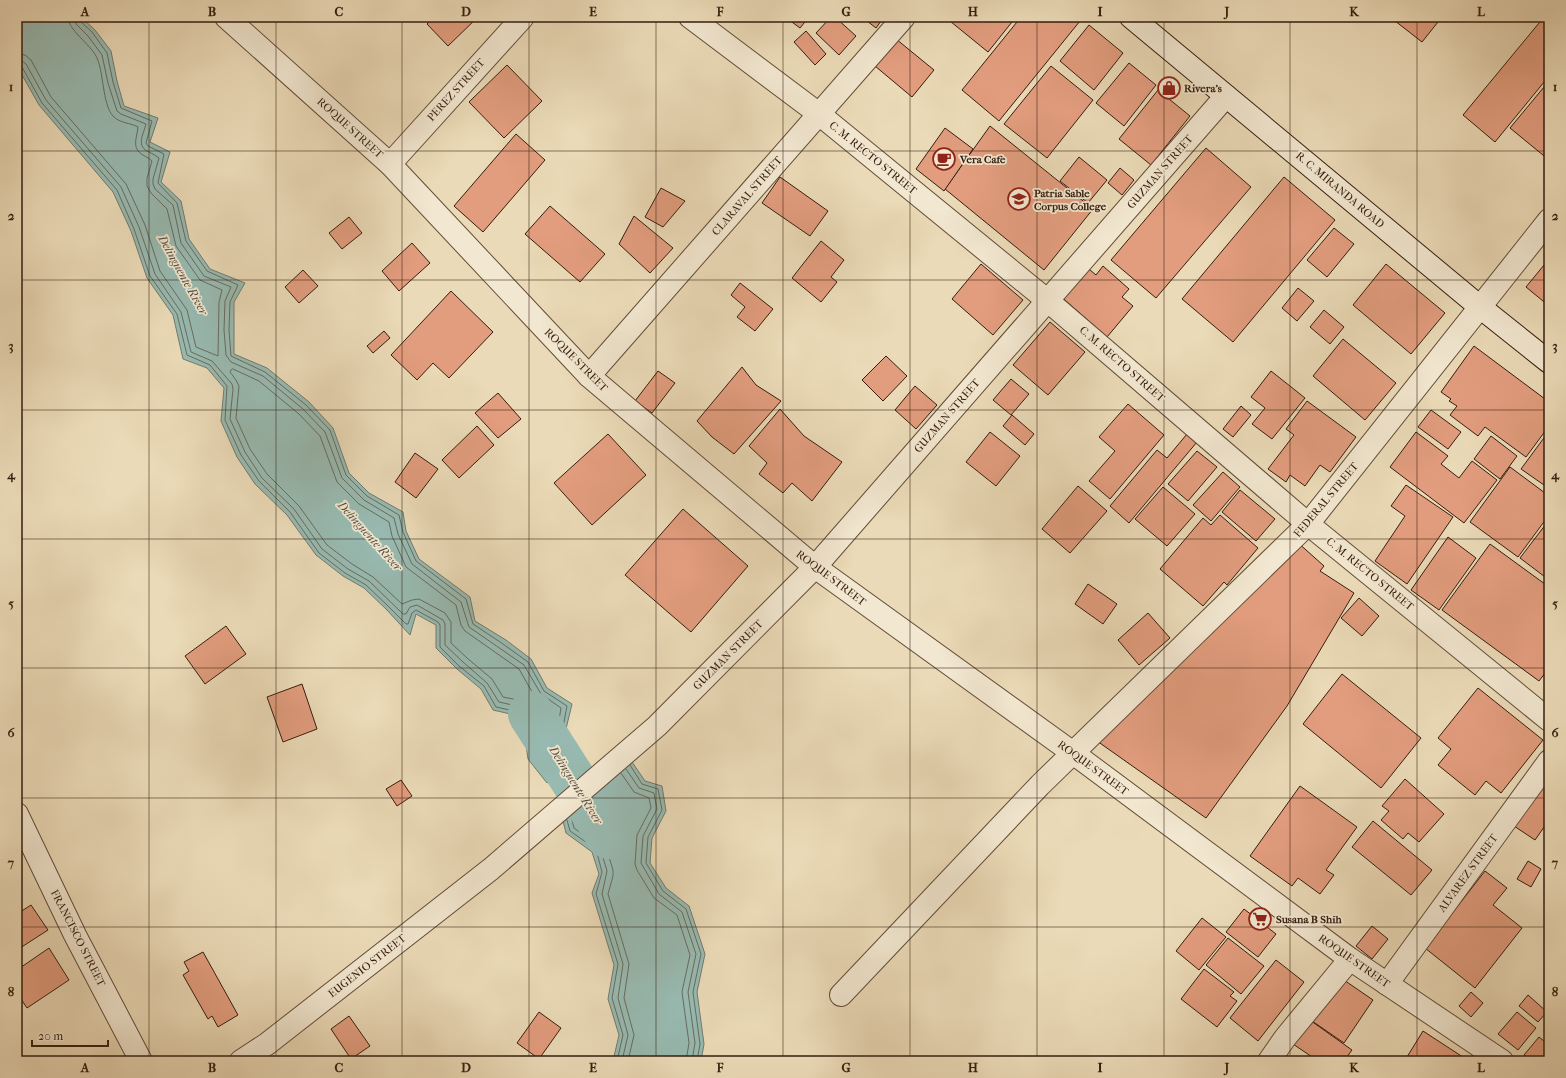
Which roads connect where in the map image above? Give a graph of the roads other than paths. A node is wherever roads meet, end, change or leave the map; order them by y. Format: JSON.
{"nodes":[{"id":1,"x":226,"y":17,"type":"edge"},
{"id":2,"x":523,"y":17,"type":"edge"},
{"id":3,"x":690,"y":17,"type":"edge"},
{"id":4,"x":904,"y":17,"type":"edge"},
{"id":5,"x":1131,"y":17,"type":"edge"},
{"id":6,"x":1226,"y":96,"type":"junction"},
{"id":7,"x":819,"y":114,"type":"junction"},
{"id":8,"x":390,"y":164,"type":"junction"},
{"id":9,"x":1549,"y":220,"type":"edge"},
{"id":10,"x":1048,"y":301,"type":"junction"},
{"id":11,"x":1480,"y":307,"type":"junction"},
{"id":12,"x":1549,"y":362,"type":"edge"},
{"id":13,"x":589,"y":376,"type":"junction"},
{"id":14,"x":1308,"y":524,"type":"junction"},
{"id":15,"x":815,"y":567,"type":"junction"},
{"id":16,"x":1549,"y":720,"type":"edge"},
{"id":17,"x":1073,"y":753,"type":"junction"},
{"id":18,"x":1549,"y":761,"type":"edge"},
{"id":19,"x":17,"y":814,"type":"edge"},
{"id":20,"x":491,"y":868,"type":"joint"},
{"id":21,"x":1350,"y":959,"type":"junction"},
{"id":22,"x":1387,"y":984,"type":"junction"},
{"id":23,"x":841,"y":995,"type":"dead end"},
{"id":24,"x":141,"y":1061,"type":"edge"},
{"id":25,"x":241,"y":1061,"type":"edge"},
{"id":26,"x":1269,"y":1061,"type":"edge"},
{"id":27,"x":1502,"y":1061,"type":"edge"}],
"edges":[{"from":1,"to":8,"type":"street","name":"ROQUE STREET"},
{"from":2,"to":8,"type":"street","name":"PEREZ STREET"},
{"from":3,"to":7,"type":"street","name":"C. M. RECTO STREET"},
{"from":4,"to":7,"type":"street","name":"CLARAVAL STREET"},
{"from":5,"to":6,"type":"street","name":"R. C. MIRANDA ROAD"},
{"from":6,"to":10,"type":"street","name":"GUZMAN STREET"},
{"from":6,"to":11,"type":"street","name":"R. C. MIRANDA ROAD"},
{"from":7,"to":10,"type":"street","name":"C. M. RECTO STREET"},
{"from":7,"to":13,"type":"street","name":"CLARAVAL STREET"},
{"from":8,"to":13,"type":"street","name":"ROQUE STREET"},
{"from":9,"to":11,"type":"street","name":"FEDERAL STREET"},
{"from":10,"to":14,"type":"street","name":"C. M. RECTO STREET"},
{"from":10,"to":15,"type":"street","name":"GUZMAN STREET"},
{"from":11,"to":12,"type":"street","name":"R. C. MIRANDA ROAD"},
{"from":11,"to":14,"type":"street","name":"FEDERAL STREET"},
{"from":13,"to":15,"type":"street","name":"ROQUE STREET"},
{"from":14,"to":16,"type":"street","name":"C. M. RECTO STREET"},
{"from":14,"to":17,"type":"street","name":"FEDERAL STREET"},
{"from":15,"to":17,"type":"street","name":"ROQUE STREET"},
{"from":15,"to":20,"type":"street","name":"GUZMAN STREET"},
{"from":17,"to":21,"type":"street","name":"ROQUE STREET"},
{"from":17,"to":23,"type":"street","name":"FEDERAL STREET"},
{"from":18,"to":22,"type":"street","name":"ALVAREZ STREET"},
{"from":19,"to":24,"type":"street","name":"FRANCISCO STREET"},
{"from":20,"to":25,"type":"street","name":"EUGENIO STREET"},
{"from":21,"to":22,"type":"street","name":"ROQUE STREET"},
{"from":21,"to":26,"type":"street"},
{"from":22,"to":27,"type":"street","name":"ROQUE STREET"}]}
